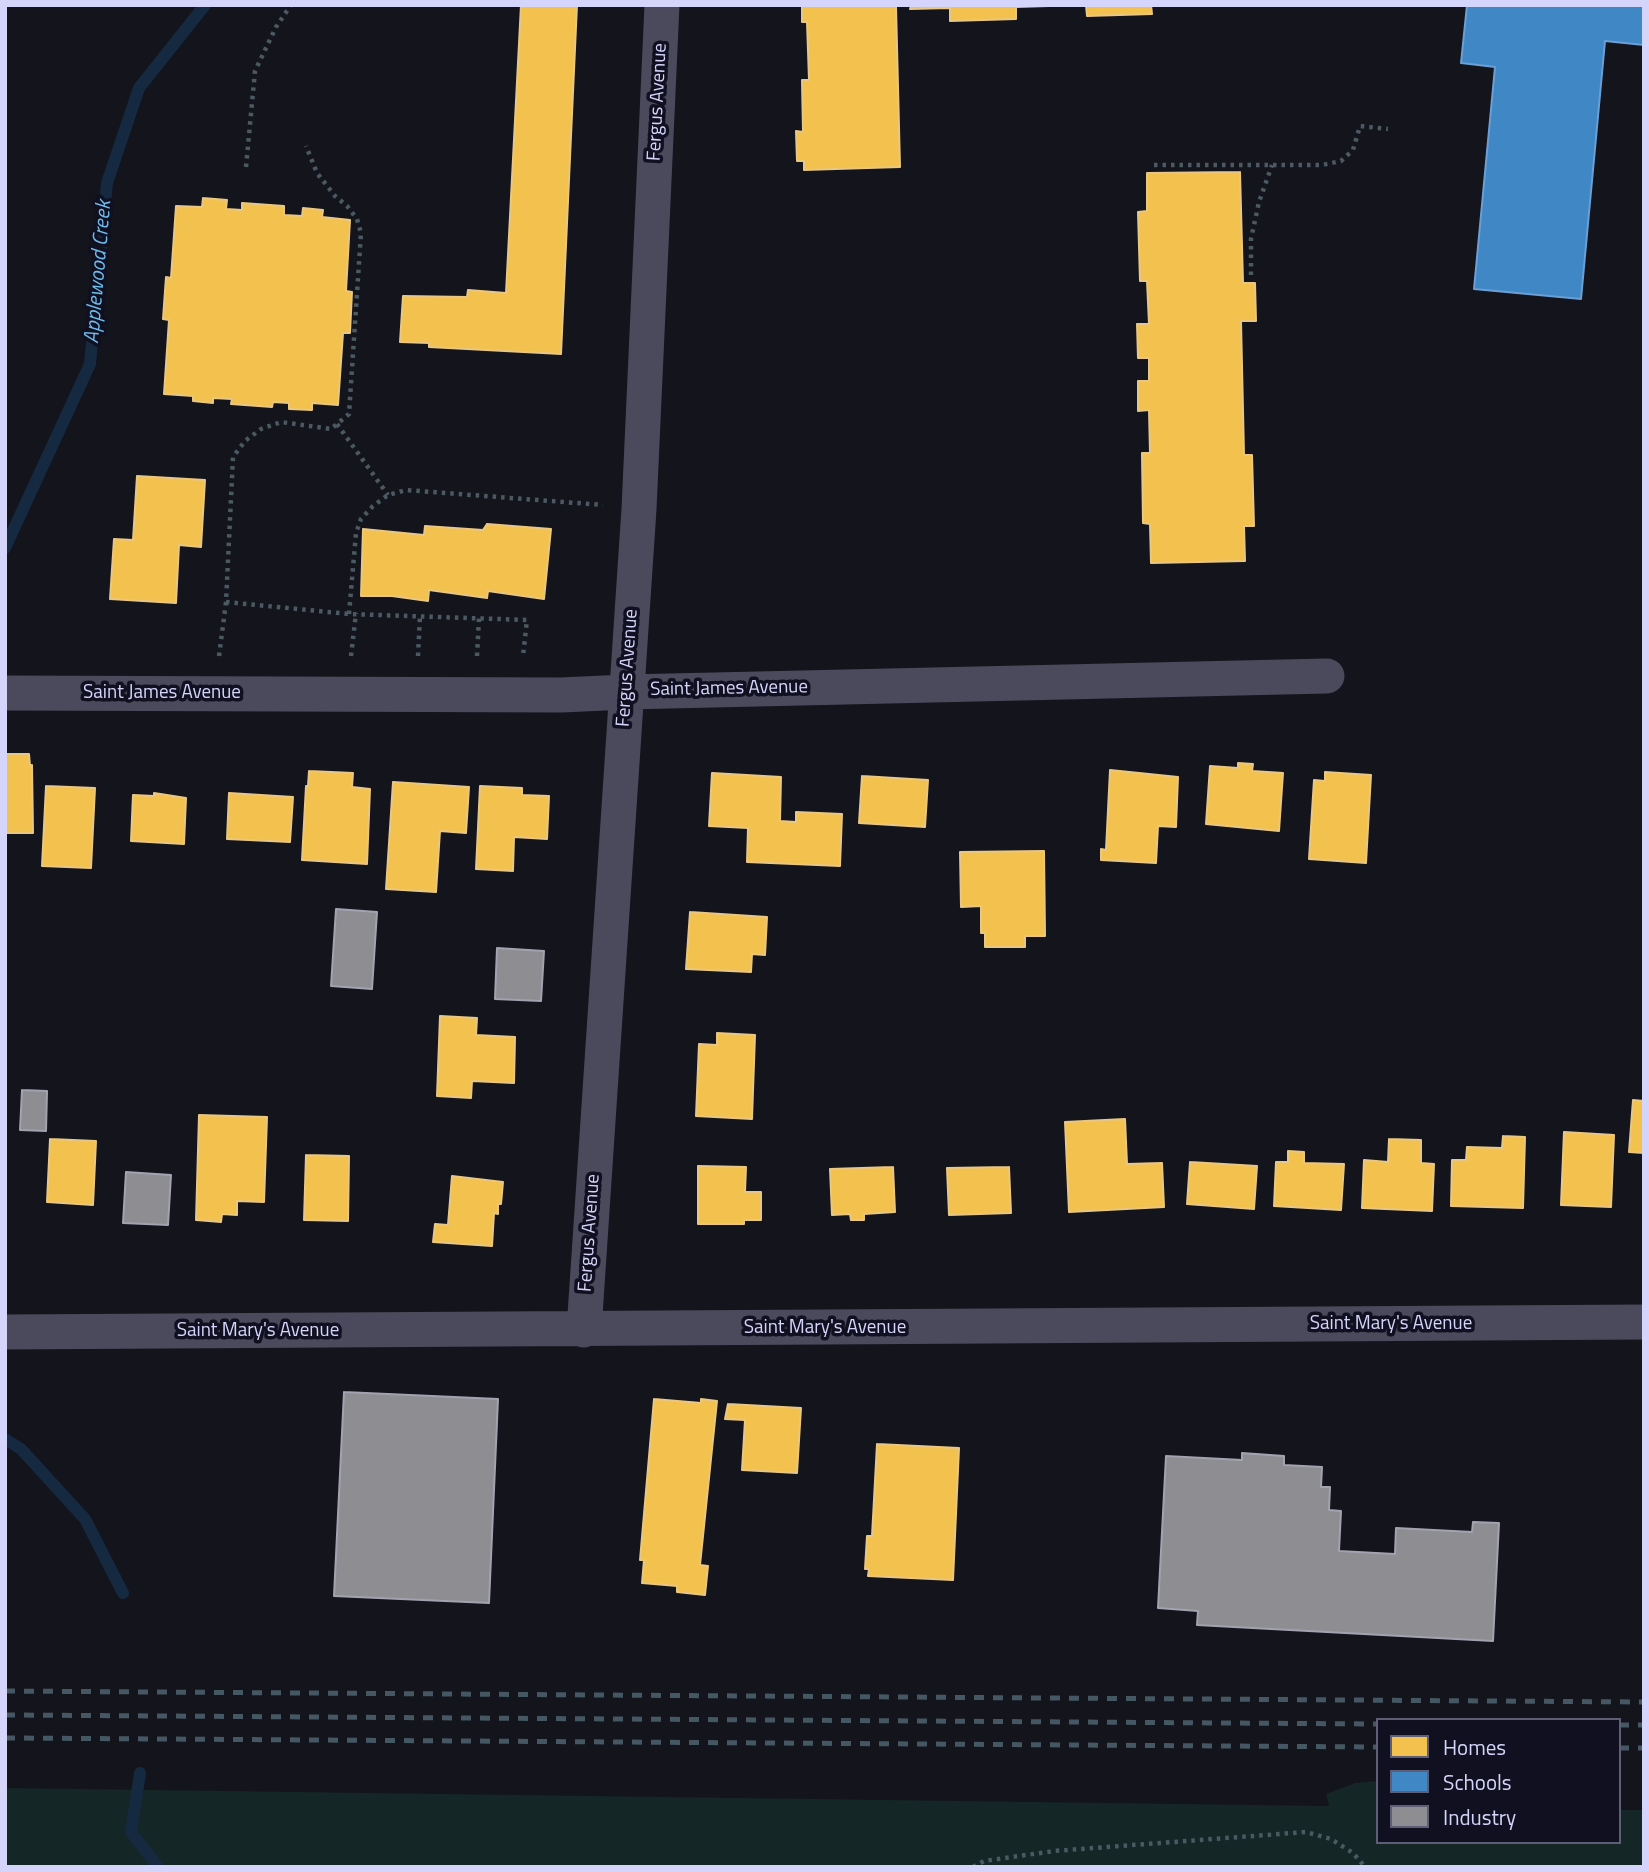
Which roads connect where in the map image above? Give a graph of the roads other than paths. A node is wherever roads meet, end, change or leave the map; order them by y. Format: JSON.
{"nodes":[{"id":1,"x":662,"y":5,"type":"edge"},
{"id":2,"x":1327,"y":676,"type":"dead end"},
{"id":3,"x":626,"y":692,"type":"junction"},
{"id":4,"x":5,"y":693,"type":"edge"},
{"id":5,"x":1644,"y":1322,"type":"edge"},
{"id":6,"x":583,"y":1330,"type":"junction"},
{"id":7,"x":5,"y":1332,"type":"edge"}],
"edges":[{"from":1,"to":3,"type":"street","name":"Fergus Avenue"},
{"from":2,"to":3,"type":"street","name":"Saint James Avenue"},
{"from":3,"to":4,"type":"street","name":"Saint James Avenue"},
{"from":3,"to":6,"type":"street","name":"Fergus Avenue"},
{"from":5,"to":6,"type":"street","name":"Saint Mary's Avenue"},
{"from":6,"to":7,"type":"street","name":"Saint Mary's Avenue"}]}
